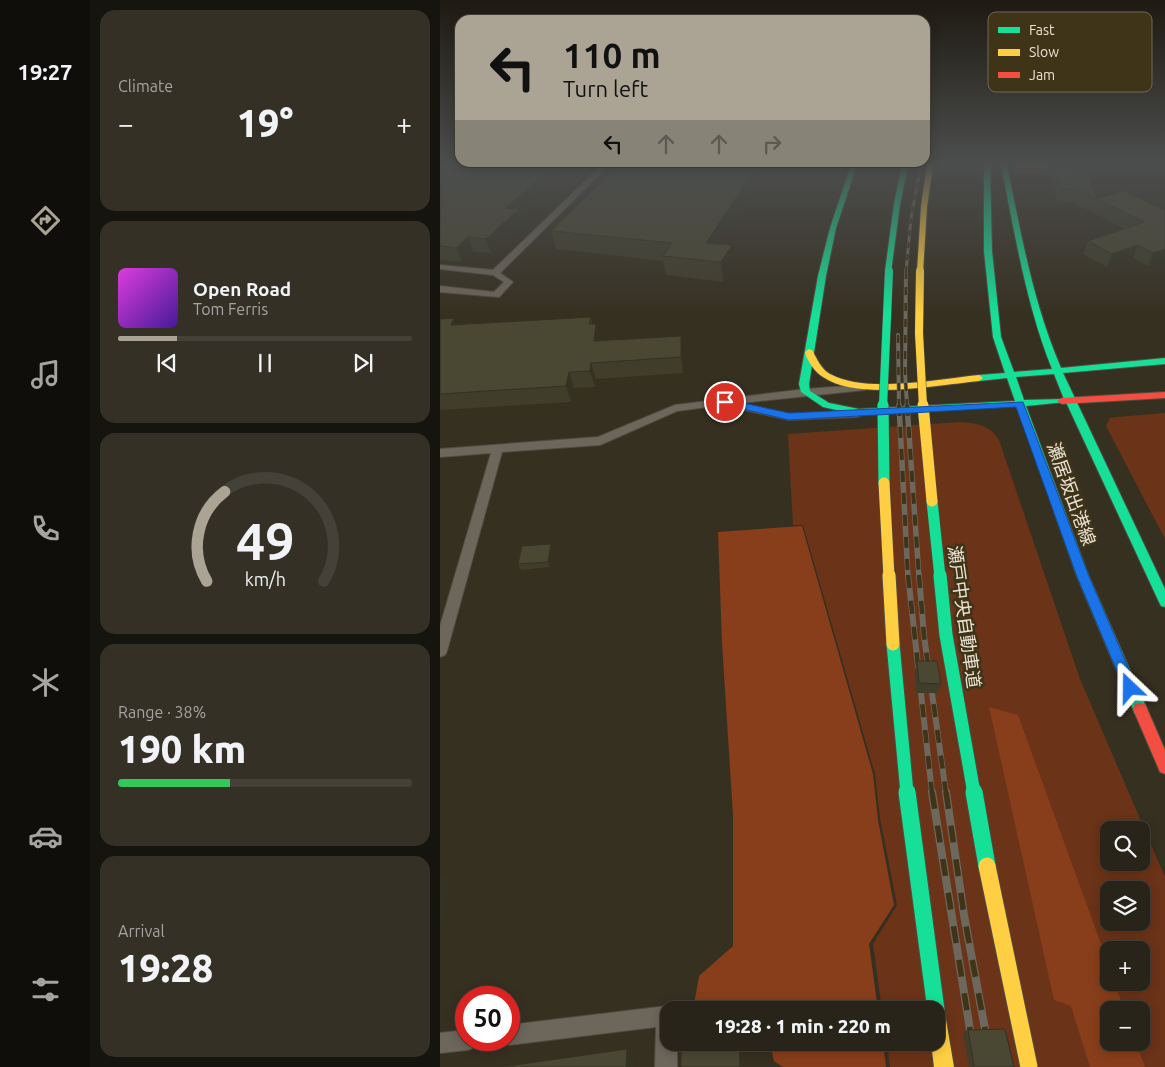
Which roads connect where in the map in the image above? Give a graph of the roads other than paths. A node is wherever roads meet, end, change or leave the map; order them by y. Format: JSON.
{"nodes":[{"id":1,"x":555,"y":215,"type":"edge"},
{"id":2,"x":837,"y":215,"type":"edge"},
{"id":3,"x":894,"y":215,"type":"edge"},
{"id":4,"x":923,"y":215,"type":"edge"},
{"id":5,"x":986,"y":215,"type":"edge"},
{"id":6,"x":1014,"y":215,"type":"edge"},
{"id":7,"x":440,"y":267,"type":"edge"},
{"id":8,"x":495,"y":273,"type":"junction"},
{"id":9,"x":440,"y":289,"type":"edge"},
{"id":10,"x":809,"y":352,"type":"junction"},
{"id":11,"x":1165,"y":360,"type":"edge"},
{"id":12,"x":1056,"y":370,"type":"junction"},
{"id":13,"x":1010,"y":375,"type":"junction"},
{"id":14,"x":874,"y":387,"type":"junction"},
{"id":15,"x":806,"y":392,"type":"junction"},
{"id":16,"x":1165,"y":395,"type":"edge"},
{"id":17,"x":1070,"y":401,"type":"junction"},
{"id":18,"x":725,"y":402,"type":"junction"},
{"id":19,"x":1020,"y":404,"type":"junction"},
{"id":20,"x":891,"y":412,"type":"junction"},
{"id":21,"x":498,"y":448,"type":"junction"},
{"id":22,"x":440,"y":453,"type":"edge"},
{"id":23,"x":1165,"y":602,"type":"edge"},
{"id":24,"x":440,"y":651,"type":"edge"},
{"id":25,"x":1165,"y":767,"type":"edge"},
{"id":26,"x":935,"y":1001,"type":"edge"},
{"id":27,"x":520,"y":1034,"type":"edge"},
{"id":28,"x":455,"y":1041,"type":"edge"},
{"id":29,"x":440,"y":1043,"type":"edge"},
{"id":30,"x":942,"y":1051,"type":"edge"},
{"id":31,"x":666,"y":1067,"type":"edge"},
{"id":32,"x":944,"y":1067,"type":"edge"},
{"id":33,"x":1029,"y":1067,"type":"edge"}],
"edges":[{"from":1,"to":8,"type":"lane"},
{"from":2,"to":10,"type":"main road"},
{"from":3,"to":26,"type":"main road","bridge":true},
{"from":4,"to":33,"type":"main road","name":"瀬戸中央自動車道","bridge":true},
{"from":5,"to":13,"type":"main road","name":"瀬居坂出港線"},
{"from":6,"to":12,"type":"main road","name":"瀬居坂出港線"},
{"from":7,"to":8,"type":"lane"},
{"from":8,"to":9,"type":"lane"},
{"from":10,"to":14,"type":"main road"},
{"from":10,"to":15,"type":"main road"},
{"from":11,"to":12,"type":"main road"},
{"from":12,"to":13,"type":"main road"},
{"from":12,"to":17,"type":"main road","name":"瀬居坂出港線"},
{"from":13,"to":14,"type":"main road"},
{"from":13,"to":19,"type":"main road","name":"瀬居坂出港線"},
{"from":14,"to":15,"type":"lane"},
{"from":15,"to":18,"type":"lane"},
{"from":15,"to":20,"type":"main road"},
{"from":16,"to":17,"type":"main road"},
{"from":17,"to":19,"type":"main road"},
{"from":17,"to":23,"type":"main road","name":"瀬居坂出港線"},
{"from":18,"to":20,"type":"lane"},
{"from":18,"to":21,"type":"lane"},
{"from":19,"to":20,"type":"main road"},
{"from":19,"to":25,"type":"main road","name":"瀬居坂出港線"},
{"from":21,"to":22,"type":"lane"},
{"from":21,"to":24,"type":"lane"},
{"from":27,"to":31,"type":"lane"},
{"from":28,"to":29,"type":"lane"},
{"from":30,"to":32,"type":"main road"}]}
